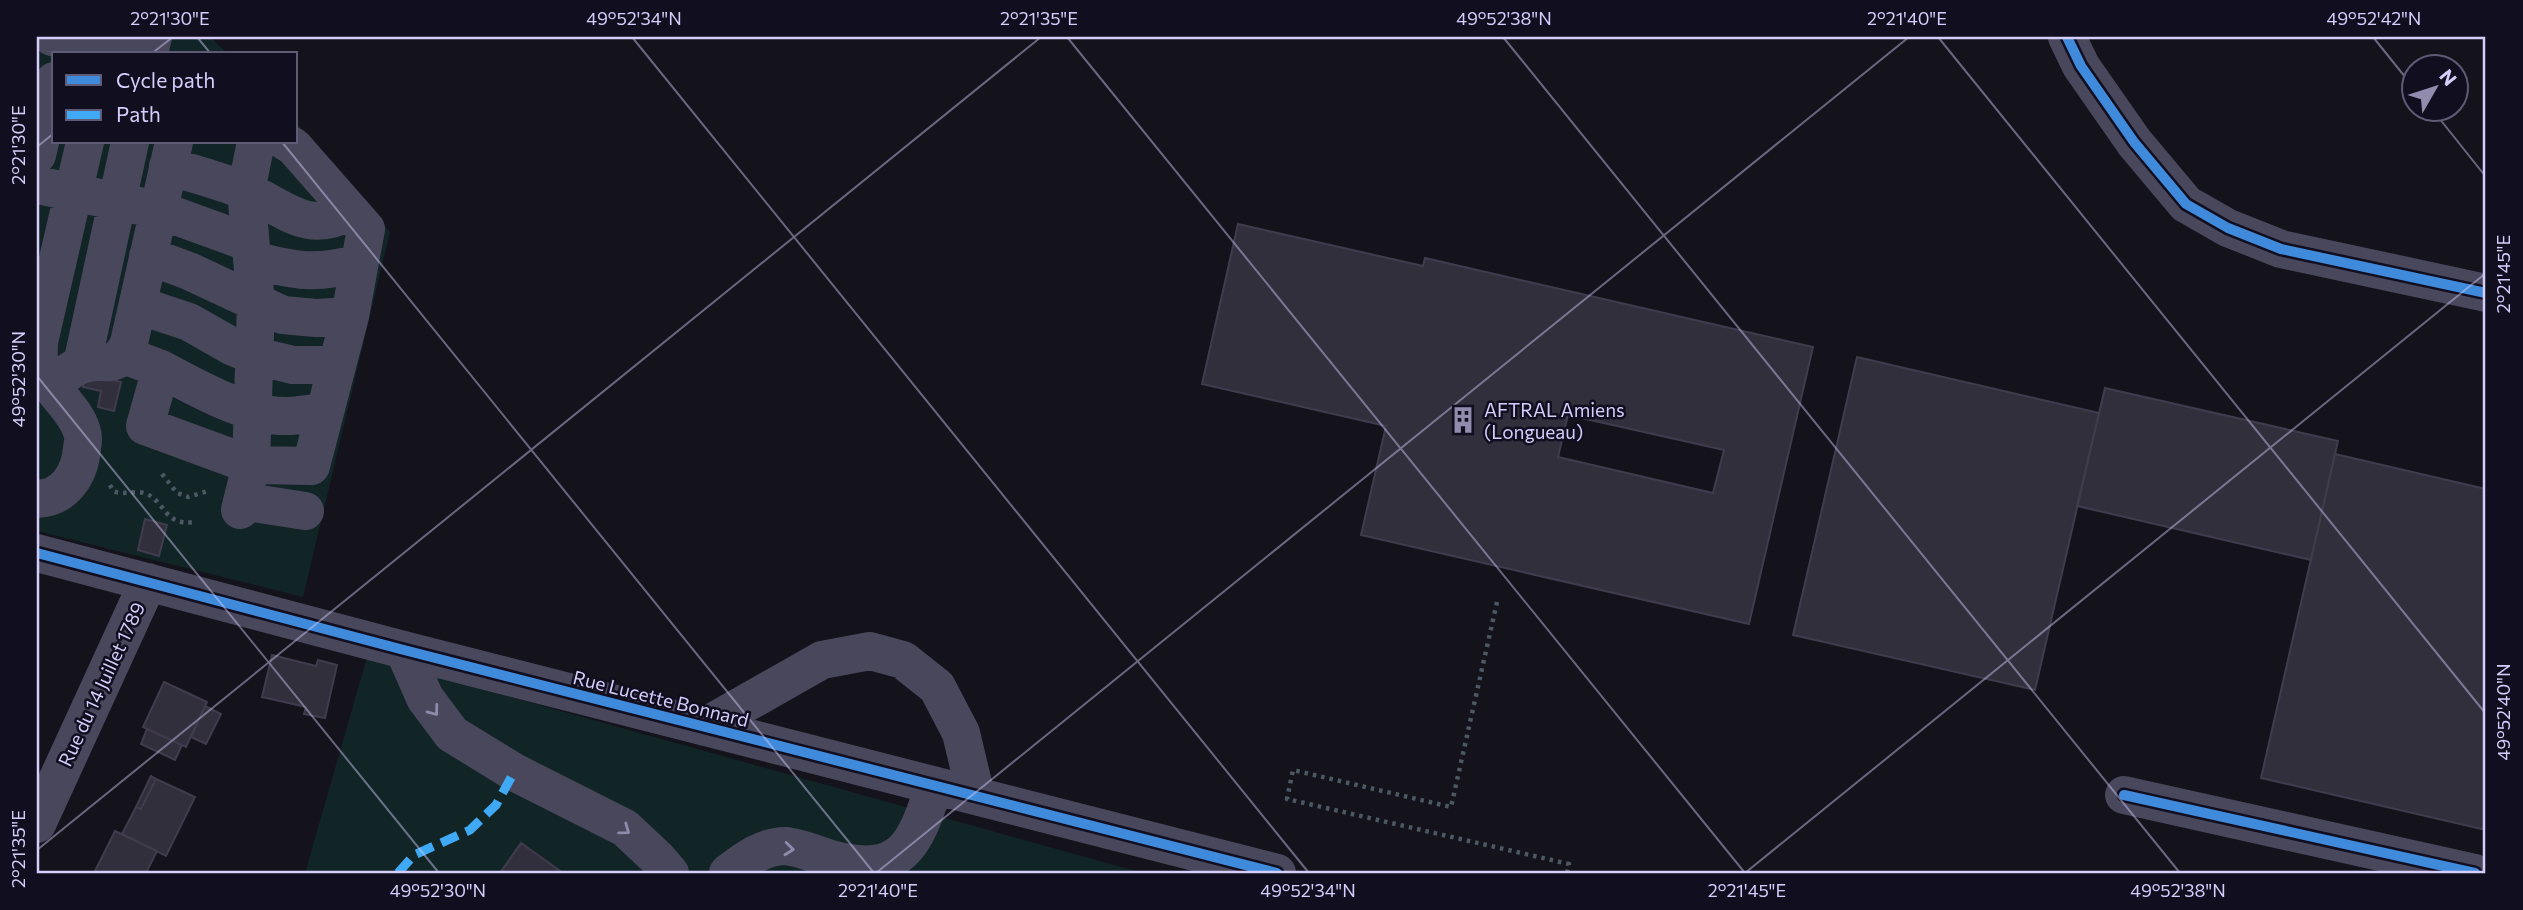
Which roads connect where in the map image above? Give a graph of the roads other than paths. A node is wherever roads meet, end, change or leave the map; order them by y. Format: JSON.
{"nodes":[{"id":1,"x":2067,"y":37,"type":"edge"},
{"id":2,"x":60,"y":42,"type":"edge"},
{"id":3,"x":112,"y":49,"type":"edge"},
{"id":4,"x":52,"y":90,"type":"edge"},
{"id":5,"x":85,"y":144,"type":"edge"},
{"id":6,"x":130,"y":144,"type":"edge"},
{"id":7,"x":261,"y":144,"type":"edge"},
{"id":8,"x":269,"y":144,"type":"edge"},
{"id":9,"x":171,"y":154,"type":"edge"},
{"id":10,"x":37,"y":155,"type":"edge"},
{"id":11,"x":37,"y":185,"type":"edge"},
{"id":12,"x":247,"y":191,"type":"junction"},
{"id":13,"x":73,"y":192,"type":"junction"},
{"id":14,"x":117,"y":201,"type":"junction"},
{"id":15,"x":159,"y":209,"type":"junction"},
{"id":16,"x":350,"y":211,"type":"junction"},
{"id":17,"x":251,"y":251,"type":"junction"},
{"id":18,"x":148,"y":256,"type":"junction"},
{"id":19,"x":359,"y":263,"type":"junction"},
{"id":20,"x":2486,"y":293,"type":"edge"},
{"id":21,"x":256,"y":303,"type":"junction"},
{"id":22,"x":138,"y":305,"type":"junction"},
{"id":23,"x":350,"y":316,"type":"junction"},
{"id":24,"x":124,"y":355,"type":"junction"},
{"id":25,"x":255,"y":356,"type":"junction"},
{"id":26,"x":337,"y":365,"type":"junction"},
{"id":27,"x":161,"y":369,"type":"junction"},
{"id":28,"x":67,"y":375,"type":"junction"},
{"id":29,"x":252,"y":410,"type":"junction"},
{"id":30,"x":325,"y":412,"type":"junction"},
{"id":31,"x":244,"y":492,"type":"junction"},
{"id":32,"x":37,"y":499,"type":"edge"},
{"id":33,"x":305,"y":511,"type":"dead end"},
{"id":34,"x":37,"y":553,"type":"edge"},
{"id":35,"x":148,"y":582,"type":"junction"},
{"id":36,"x":404,"y":650,"type":"junction"},
{"id":37,"x":704,"y":727,"type":"junction"},
{"id":38,"x":934,"y":786,"type":"junction"},
{"id":39,"x":2124,"y":794,"type":"dead end"},
{"id":40,"x":976,"y":796,"type":"junction"},
{"id":41,"x":37,"y":824,"type":"edge"},
{"id":42,"x":670,"y":873,"type":"edge"},
{"id":43,"x":728,"y":873,"type":"edge"},
{"id":44,"x":1277,"y":873,"type":"edge"},
{"id":45,"x":2475,"y":873,"type":"edge"}],
"edges":[{"from":1,"to":20,"type":"street"},
{"from":2,"to":3,"type":"street"},
{"from":4,"to":10,"type":"street"},
{"from":5,"to":13,"type":"street"},
{"from":6,"to":14,"type":"street"},
{"from":7,"to":12,"type":"street"},
{"from":8,"to":16,"type":"street"},
{"from":9,"to":12,"type":"street"},
{"from":9,"to":15,"type":"street"},
{"from":11,"to":13,"type":"street"},
{"from":12,"to":16,"type":"street"},
{"from":12,"to":17,"type":"street"},
{"from":13,"to":14,"type":"street"},
{"from":13,"to":28,"type":"street"},
{"from":14,"to":15,"type":"street"},
{"from":14,"to":28,"type":"street"},
{"from":15,"to":17,"type":"street"},
{"from":15,"to":18,"type":"street"},
{"from":16,"to":19,"type":"street"},
{"from":17,"to":19,"type":"street"},
{"from":17,"to":21,"type":"street"},
{"from":18,"to":21,"type":"street"},
{"from":18,"to":22,"type":"street"},
{"from":19,"to":23,"type":"street"},
{"from":21,"to":23,"type":"street"},
{"from":21,"to":25,"type":"street"},
{"from":22,"to":24,"type":"street"},
{"from":22,"to":25,"type":"street"},
{"from":23,"to":26,"type":"street"},
{"from":24,"to":27,"type":"street"},
{"from":24,"to":28,"type":"street"},
{"from":25,"to":26,"type":"street"},
{"from":25,"to":29,"type":"street"},
{"from":26,"to":30,"type":"street"},
{"from":27,"to":29,"type":"street"},
{"from":27,"to":31,"type":"street"},
{"from":28,"to":32,"type":"street"},
{"from":29,"to":30,"type":"street"},
{"from":29,"to":31,"type":"street"},
{"from":30,"to":31,"type":"street"},
{"from":31,"to":33,"type":"street"},
{"from":34,"to":35,"type":"street","name":"Rue Lucette Bonnard"},
{"from":35,"to":36,"type":"street","name":"Rue Lucette Bonnard"},
{"from":35,"to":41,"type":"street","name":"Rue du 14 Juillet 1789"},
{"from":36,"to":37,"type":"street","name":"Rue Lucette Bonnard"},
{"from":36,"to":42,"type":"street","one_way":true},
{"from":37,"to":38,"type":"street","name":"Rue Lucette Bonnard"},
{"from":37,"to":40,"type":"street"},
{"from":38,"to":40,"type":"street","name":"Rue Lucette Bonnard"},
{"from":43,"to":38,"type":"street","one_way":true},
{"from":39,"to":45,"type":"street"},
{"from":40,"to":44,"type":"street","name":"Rue Lucette Bonnard"}]}
